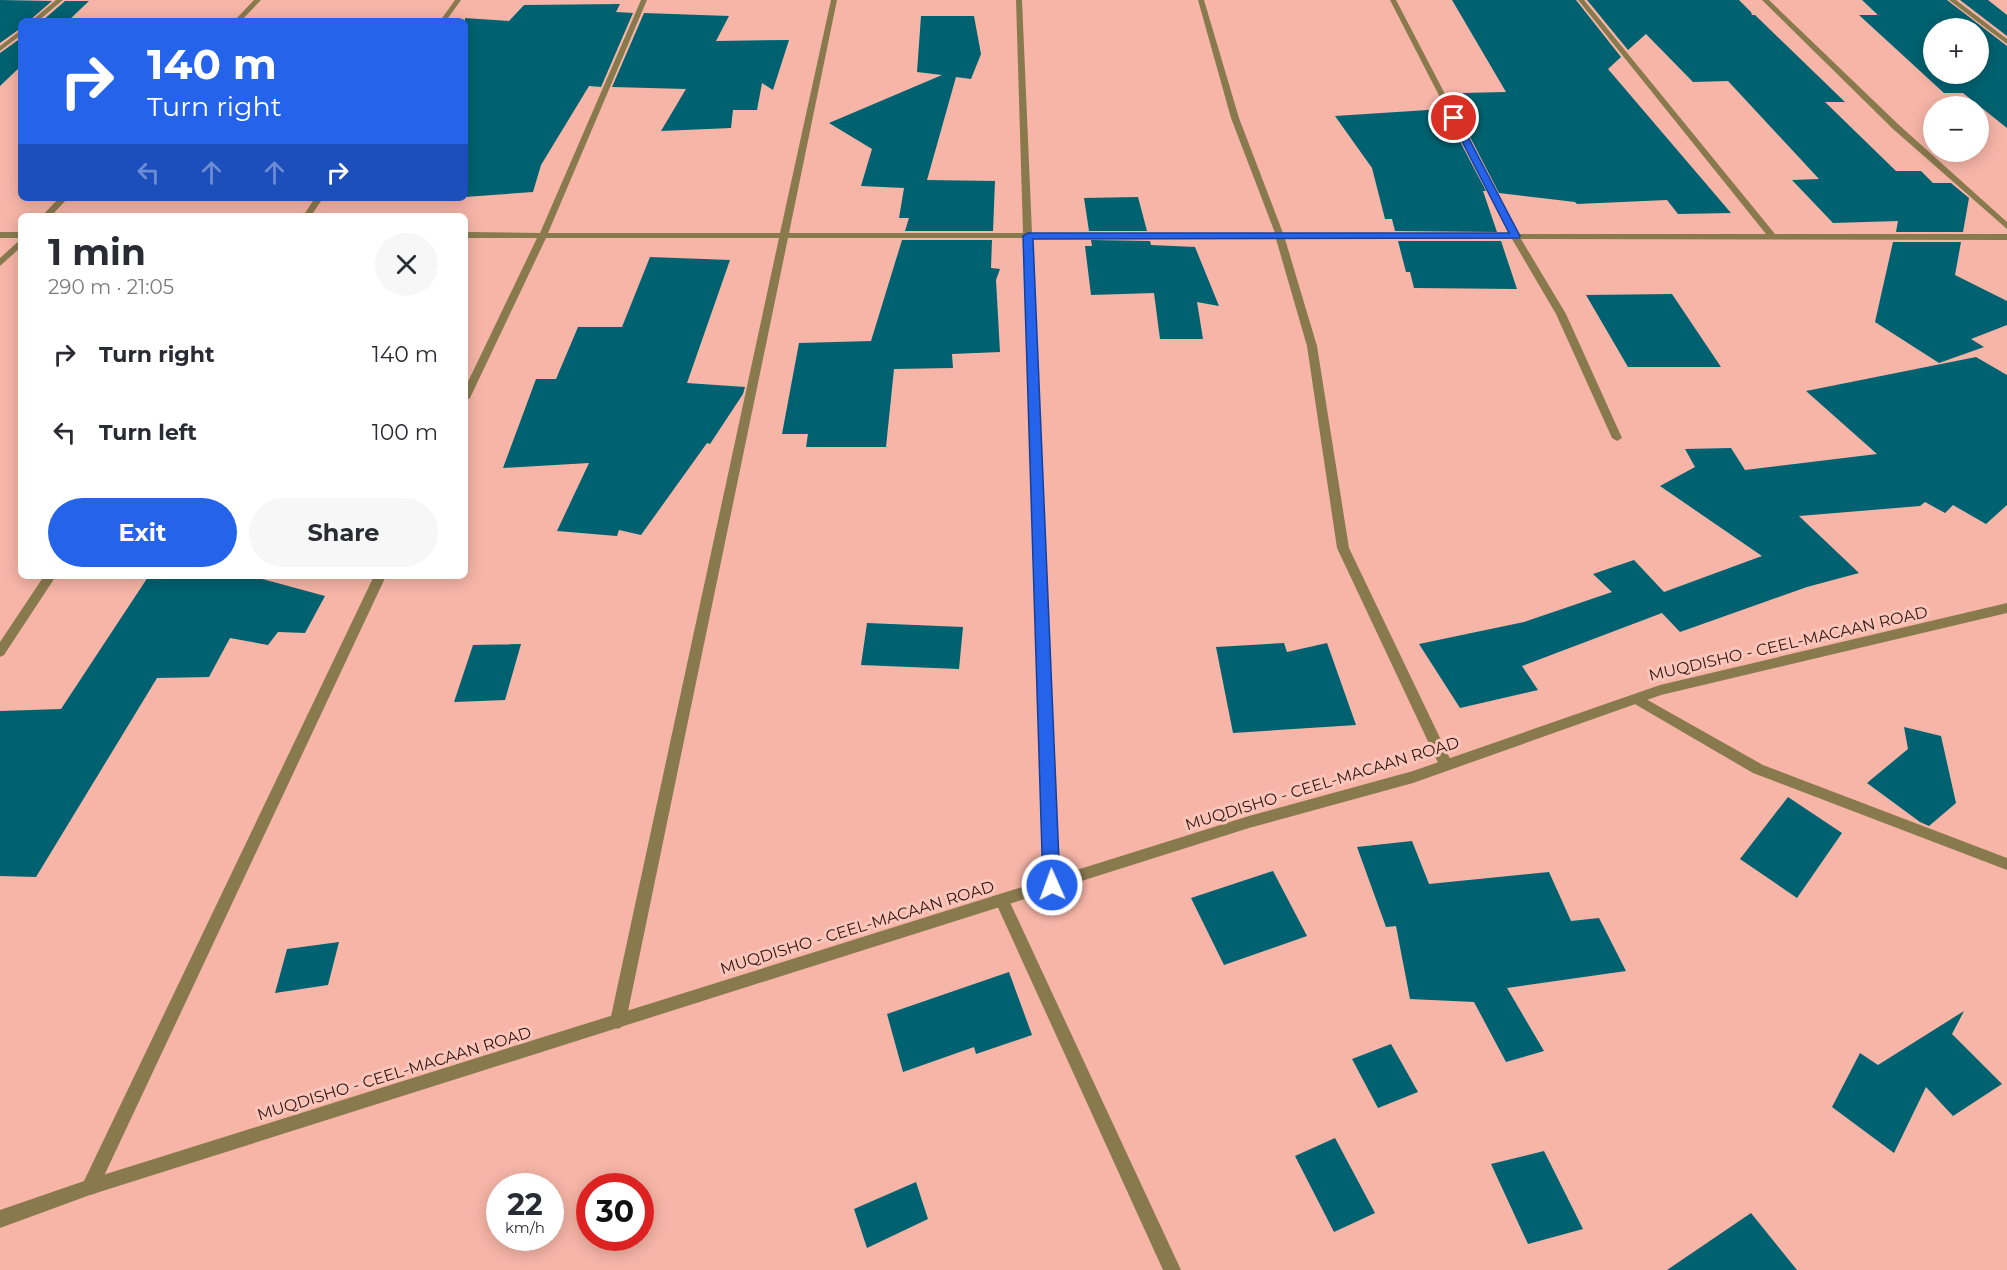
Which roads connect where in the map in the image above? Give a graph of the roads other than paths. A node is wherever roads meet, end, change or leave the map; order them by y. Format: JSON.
{"nodes":[{"id":1,"x":60,"y":0,"type":"edge"},
{"id":2,"x":258,"y":0,"type":"edge"},
{"id":3,"x":458,"y":0,"type":"edge"},
{"id":4,"x":644,"y":0,"type":"edge"},
{"id":5,"x":834,"y":0,"type":"edge"},
{"id":6,"x":1019,"y":0,"type":"edge"},
{"id":7,"x":1201,"y":0,"type":"edge"},
{"id":8,"x":1393,"y":0,"type":"edge"},
{"id":9,"x":1581,"y":0,"type":"edge"},
{"id":10,"x":1766,"y":0,"type":"edge"},
{"id":11,"x":1952,"y":0,"type":"edge"},
{"id":12,"x":38,"y":18,"type":"edge"},
{"id":13,"x":240,"y":18,"type":"edge"},
{"id":14,"x":445,"y":18,"type":"edge"},
{"id":15,"x":18,"y":34,"type":"edge"},
{"id":16,"x":2007,"y":42,"type":"edge"},
{"id":17,"x":0,"y":49,"type":"edge"},
{"id":18,"x":61,"y":201,"type":"edge"},
{"id":19,"x":49,"y":213,"type":"edge"},
{"id":20,"x":2007,"y":226,"type":"edge"},
{"id":21,"x":0,"y":235,"type":"edge"},
{"id":22,"x":18,"y":235,"type":"edge"},
{"id":23,"x":468,"y":235,"type":"edge"},
{"id":24,"x":543,"y":235,"type":"junction"},
{"id":25,"x":785,"y":235,"type":"junction"},
{"id":26,"x":1028,"y":236,"type":"junction"},
{"id":27,"x":1280,"y":236,"type":"junction"},
{"id":28,"x":1515,"y":236,"type":"junction"},
{"id":29,"x":1773,"y":237,"type":"junction"},
{"id":30,"x":2007,"y":237,"type":"edge"},
{"id":31,"x":18,"y":245,"type":"edge"},
{"id":32,"x":0,"y":263,"type":"edge"},
{"id":33,"x":468,"y":392,"type":"edge"},
{"id":34,"x":1617,"y":438,"type":"dead end"},
{"id":35,"x":48,"y":579,"type":"edge"},
{"id":36,"x":379,"y":579,"type":"edge"},
{"id":37,"x":2007,"y":608,"type":"edge"},
{"id":38,"x":0,"y":652,"type":"edge"},
{"id":39,"x":1637,"y":699,"type":"junction"},
{"id":40,"x":1446,"y":765,"type":"junction"},
{"id":41,"x":2007,"y":864,"type":"edge"},
{"id":42,"x":1052,"y":885,"type":"junction"},
{"id":43,"x":1002,"y":901,"type":"junction"},
{"id":44,"x":618,"y":1021,"type":"junction"},
{"id":45,"x":90,"y":1187,"type":"junction"},
{"id":46,"x":0,"y":1219,"type":"edge"},
{"id":47,"x":1172,"y":1270,"type":"edge"}],
"edges":[{"from":1,"to":12,"type":"street"},
{"from":2,"to":13,"type":"street"},
{"from":3,"to":14,"type":"street"},
{"from":4,"to":24,"type":"street"},
{"from":5,"to":25,"type":"street"},
{"from":6,"to":26,"type":"street"},
{"from":7,"to":27,"type":"street"},
{"from":8,"to":28,"type":"street"},
{"from":9,"to":29,"type":"street"},
{"from":10,"to":20,"type":"street"},
{"from":11,"to":16,"type":"street"},
{"from":15,"to":17,"type":"street"},
{"from":18,"to":19,"type":"street"},
{"from":21,"to":22,"type":"street"},
{"from":23,"to":24,"type":"street"},
{"from":24,"to":25,"type":"street"},
{"from":24,"to":33,"type":"street"},
{"from":25,"to":26,"type":"street"},
{"from":25,"to":44,"type":"street"},
{"from":26,"to":27,"type":"street"},
{"from":26,"to":42,"type":"street"},
{"from":27,"to":28,"type":"street"},
{"from":27,"to":40,"type":"street"},
{"from":28,"to":29,"type":"street"},
{"from":28,"to":34,"type":"street"},
{"from":29,"to":30,"type":"street"},
{"from":31,"to":32,"type":"street"},
{"from":35,"to":38,"type":"street"},
{"from":36,"to":45,"type":"street"},
{"from":37,"to":39,"type":"street","name":"MUQDISHO - CEEL-MACAAN ROAD"},
{"from":39,"to":40,"type":"street","name":"MUQDISHO - CEEL-MACAAN ROAD"},
{"from":39,"to":41,"type":"street"},
{"from":40,"to":42,"type":"street","name":"MUQDISHO - CEEL-MACAAN ROAD"},
{"from":42,"to":43,"type":"street","name":"MUQDISHO - CEEL-MACAAN ROAD"},
{"from":43,"to":44,"type":"street","name":"MUQDISHO - CEEL-MACAAN ROAD"},
{"from":43,"to":47,"type":"street"},
{"from":44,"to":45,"type":"street","name":"MUQDISHO - CEEL-MACAAN ROAD"},
{"from":45,"to":46,"type":"street","name":"MUQDISHO - CEEL-MACAAN ROAD"}]}
